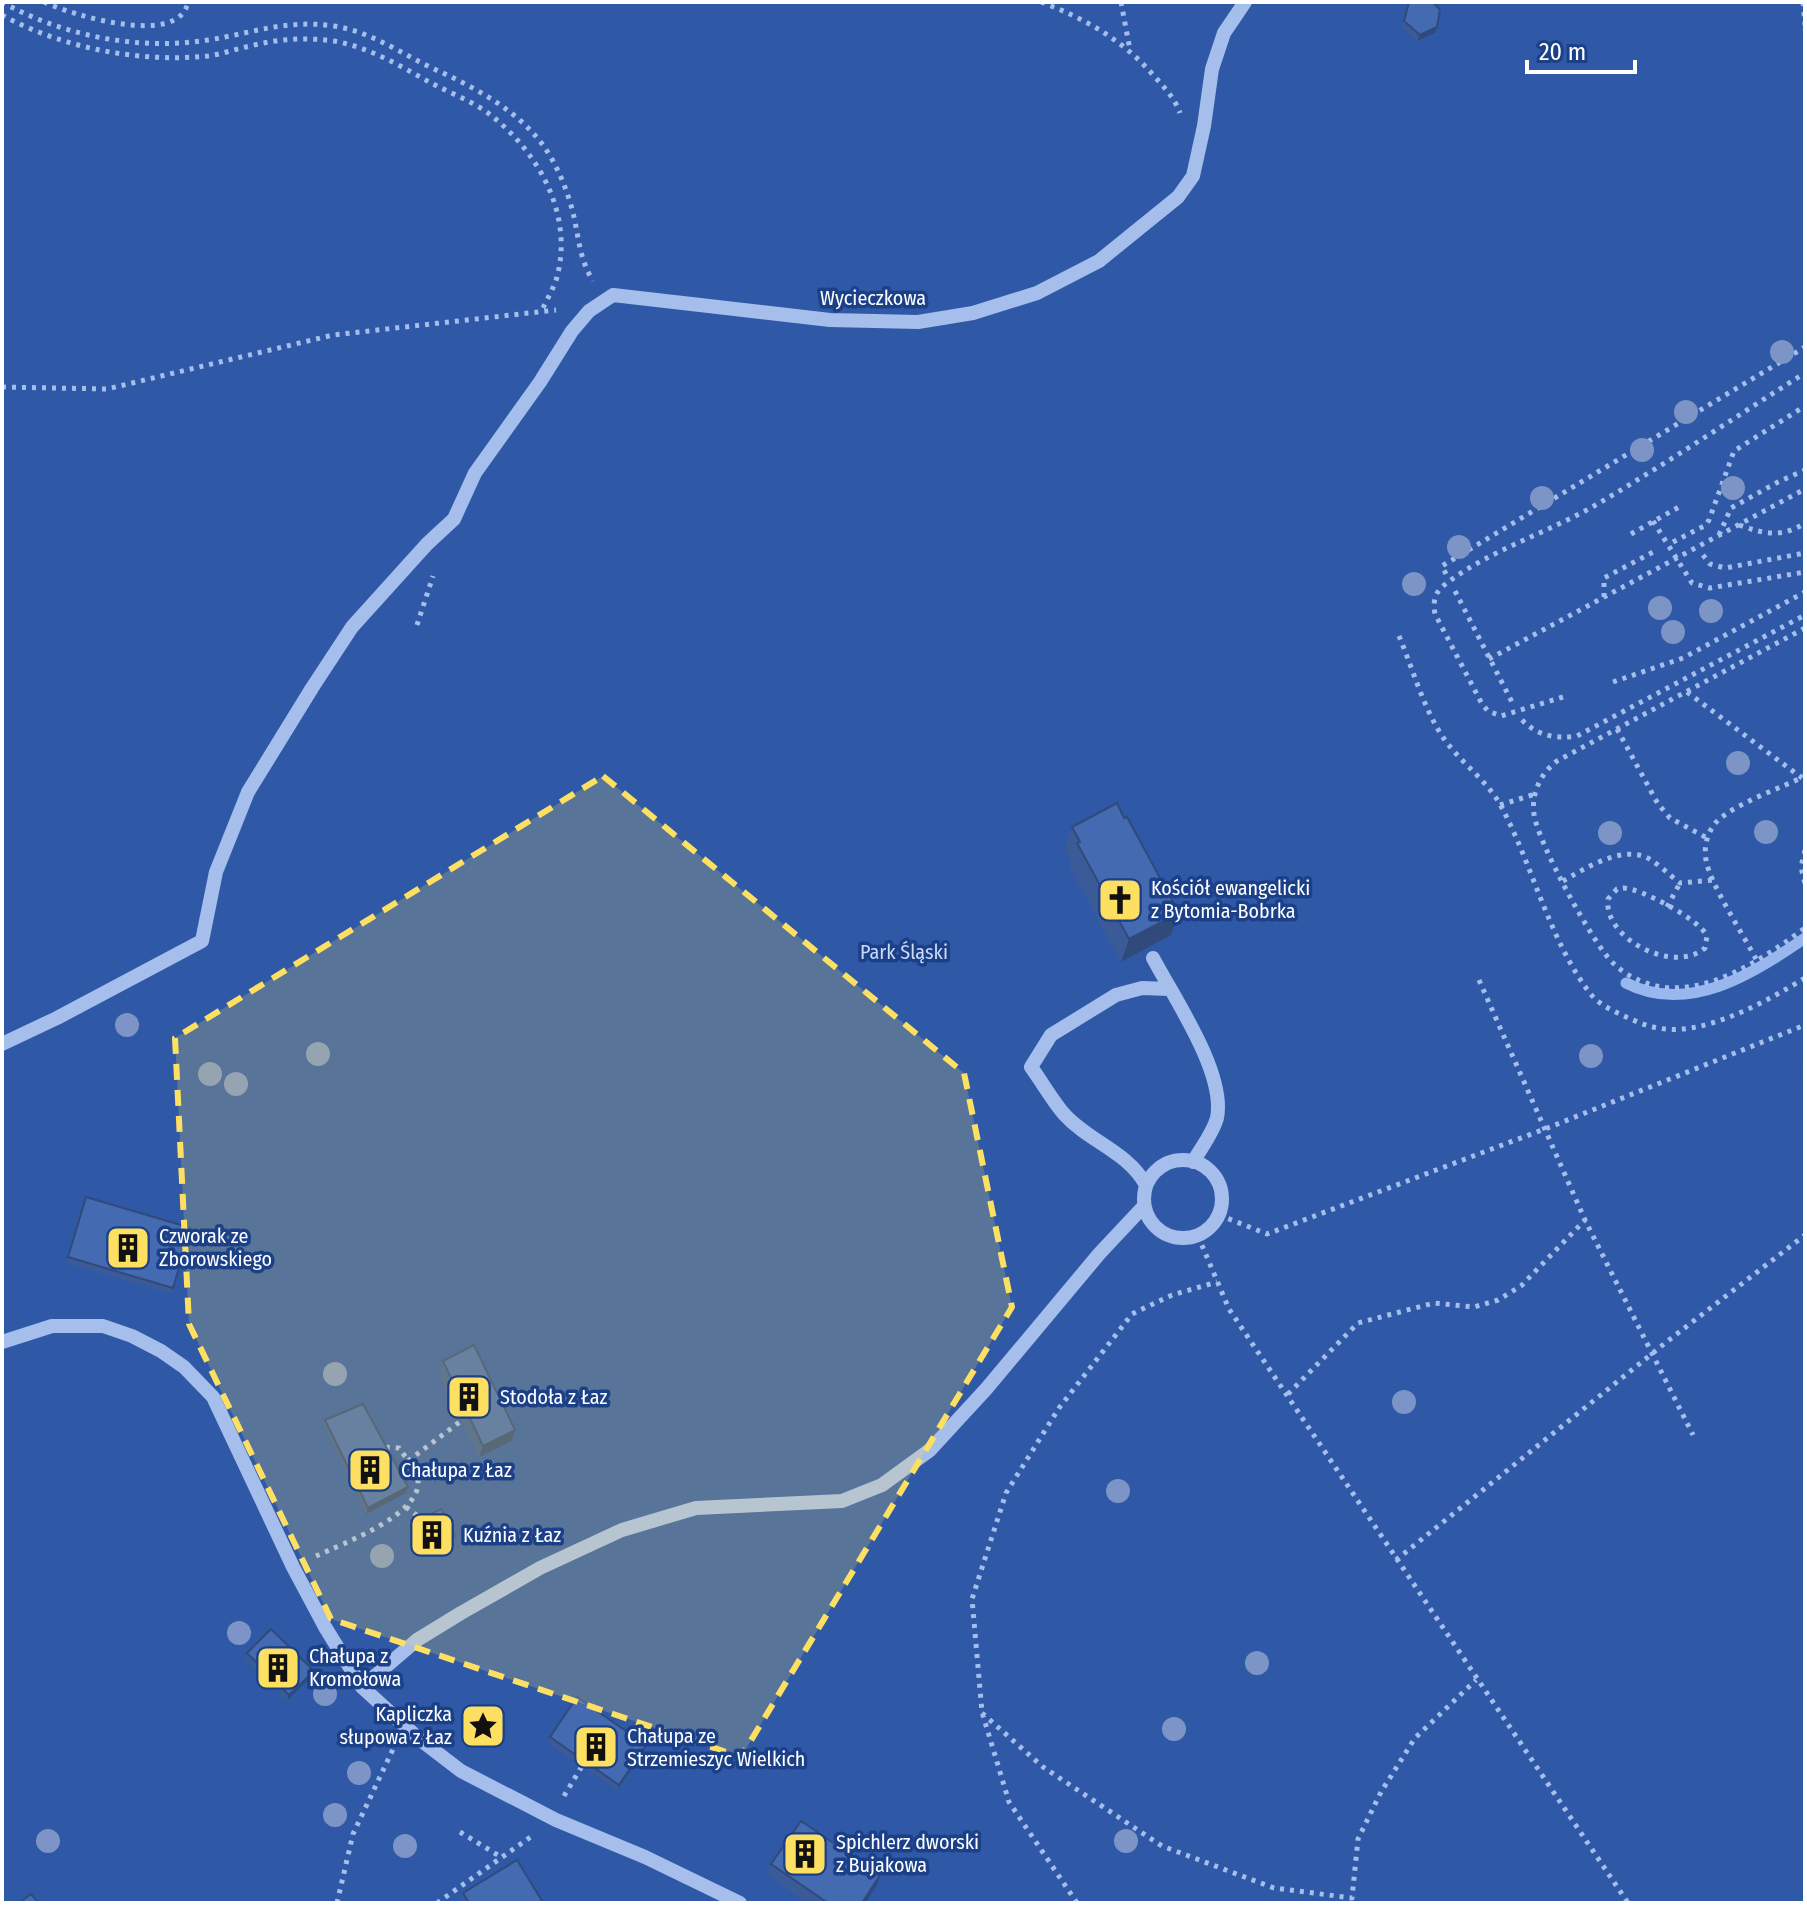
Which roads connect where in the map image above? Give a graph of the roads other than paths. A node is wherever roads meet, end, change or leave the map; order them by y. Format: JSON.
{"nodes":[{"id":1,"x":1245,"y":2,"type":"edge"},
{"id":2,"x":1153,"y":958,"type":"edge"},
{"id":3,"x":1169,"y":989,"type":"junction"},
{"id":4,"x":2,"y":1044,"type":"edge"},
{"id":5,"x":1193,"y":1162,"type":"junction"},
{"id":6,"x":1146,"y":1185,"type":"junction"},
{"id":7,"x":1144,"y":1206,"type":"junction"},
{"id":8,"x":2,"y":1342,"type":"edge"},
{"id":9,"x":362,"y":1687,"type":"junction"},
{"id":10,"x":740,"y":1903,"type":"edge"}],
"edges":[{"from":1,"to":4,"type":"street","name":"Wycieczkowa"},
{"from":2,"to":3,"type":"street"},
{"from":3,"to":5,"type":"street"},
{"from":3,"to":6,"type":"street"},
{"from":5,"to":6,"type":"street"},
{"from":5,"to":7,"type":"street"},
{"from":6,"to":7,"type":"street"},
{"from":7,"to":9,"type":"street"},
{"from":8,"to":9,"type":"street"},
{"from":9,"to":10,"type":"street"}]}
